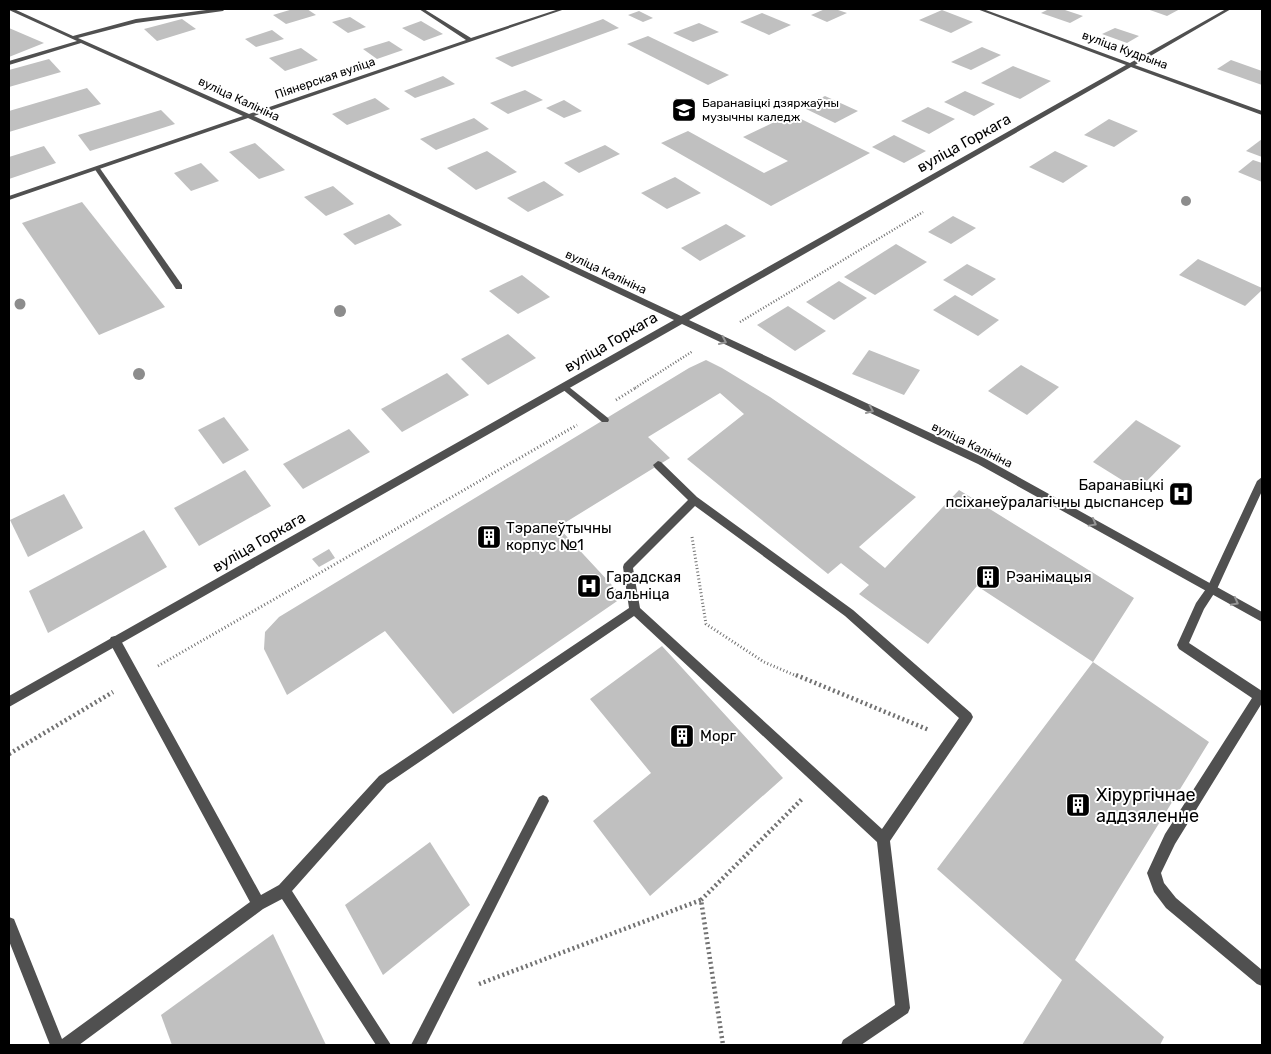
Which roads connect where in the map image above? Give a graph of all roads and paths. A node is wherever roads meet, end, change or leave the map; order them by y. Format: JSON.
{"nodes":[{"id":1,"x":10,"y":9,"type":"edge"},
{"id":2,"x":223,"y":9,"type":"edge"},
{"id":3,"x":421,"y":9,"type":"edge"},
{"id":4,"x":563,"y":9,"type":"edge"},
{"id":5,"x":979,"y":9,"type":"edge"},
{"id":6,"x":1229,"y":9,"type":"edge"},
{"id":7,"x":74,"y":37,"type":"junction"},
{"id":8,"x":470,"y":40,"type":"junction"},
{"id":9,"x":82,"y":41,"type":"junction"},
{"id":10,"x":9,"y":63,"type":"edge"},
{"id":11,"x":1133,"y":65,"type":"junction"},
{"id":12,"x":1262,"y":113,"type":"edge"},
{"id":13,"x":248,"y":116,"type":"junction"},
{"id":14,"x":96,"y":168,"type":"junction"},
{"id":15,"x":9,"y":198,"type":"edge"},
{"id":16,"x":179,"y":287,"type":"dead end"},
{"id":17,"x":679,"y":320,"type":"junction"},
{"id":18,"x":695,"y":350,"type":"dead end"},
{"id":19,"x":564,"y":386,"type":"junction"},
{"id":20,"x":596,"y":413,"type":"junction"},
{"id":21,"x":605,"y":420,"type":"dead end"},
{"id":22,"x":658,"y":465,"type":"dead end"},
{"id":23,"x":1262,"y":481,"type":"edge"},
{"id":24,"x":694,"y":500,"type":"junction"},
{"id":25,"x":685,"y":509,"type":"junction"},
{"id":26,"x":1212,"y":589,"type":"junction"},
{"id":27,"x":635,"y":610,"type":"junction"},
{"id":28,"x":1262,"y":617,"type":"edge"},
{"id":29,"x":116,"y":641,"type":"junction"},
{"id":30,"x":136,"y":678,"type":"junction"},
{"id":31,"x":9,"y":702,"type":"edge"},
{"id":32,"x":953,"y":739,"type":"junction"},
{"id":33,"x":9,"y":754,"type":"edge"},
{"id":34,"x":820,"y":781,"type":"junction"},
{"id":35,"x":543,"y":801,"type":"dead end"},
{"id":36,"x":883,"y":839,"type":"junction"},
{"id":37,"x":284,"y":890,"type":"junction"},
{"id":38,"x":700,"y":900,"type":"junction"},
{"id":39,"x":258,"y":904,"type":"junction"},
{"id":40,"x":9,"y":924,"type":"edge"},
{"id":41,"x":1262,"y":979,"type":"edge"},
{"id":42,"x":442,"y":998,"type":"junction"},
{"id":43,"x":57,"y":1045,"type":"edge"},
{"id":44,"x":67,"y":1045,"type":"edge"},
{"id":45,"x":384,"y":1045,"type":"edge"},
{"id":46,"x":418,"y":1045,"type":"edge"},
{"id":47,"x":723,"y":1045,"type":"edge"},
{"id":48,"x":848,"y":1045,"type":"edge"}],
"edges":[{"from":1,"to":7,"type":"street","name":"вуліца Калініна"},
{"from":2,"to":7,"type":"street"},
{"from":3,"to":8,"type":"street"},
{"from":4,"to":8,"type":"street","name":"Піянерская вуліца"},
{"from":5,"to":11,"type":"street","name":"вуліца Кудрына"},
{"from":6,"to":11,"type":"street","name":"вуліца Горкага"},
{"from":7,"to":9,"type":"street","name":"вуліца Калініна"},
{"from":8,"to":13,"type":"street","name":"Піянерская вуліца"},
{"from":9,"to":10,"type":"street"},
{"from":9,"to":13,"type":"street","name":"вуліца Калініна"},
{"from":11,"to":12,"type":"street","name":"вуліца Кудрына"},
{"from":11,"to":17,"type":"street","name":"вуліца Горкага"},
{"from":13,"to":14,"type":"street","name":"Піянерская вуліца"},
{"from":13,"to":17,"type":"street","name":"вуліца Калініна"},
{"from":14,"to":15,"type":"street","name":"Піянерская вуліца"},
{"from":14,"to":16,"type":"street"},
{"from":17,"to":19,"type":"street","name":"вуліца Горкага"},
{"from":17,"to":26,"type":"street","name":"вуліца Калініна","one_way":true},
{"from":18,"to":20,"type":"path"},
{"from":19,"to":20,"type":"street"},
{"from":19,"to":29,"type":"street","name":"вуліца Горкага"},
{"from":20,"to":21,"type":"street"},
{"from":20,"to":30,"type":"path"},
{"from":22,"to":24,"type":"street"},
{"from":23,"to":26,"type":"street"},
{"from":24,"to":25,"type":"street"},
{"from":24,"to":32,"type":"street"},
{"from":25,"to":27,"type":"street"},
{"from":25,"to":32,"type":"path"},
{"from":26,"to":28,"type":"street","name":"вуліца Калініна","one_way":true},
{"from":26,"to":41,"type":"street"},
{"from":27,"to":34,"type":"street"},
{"from":27,"to":37,"type":"street"},
{"from":29,"to":30,"type":"street"},
{"from":29,"to":31,"type":"street","name":"вуліца Горкага"},
{"from":30,"to":33,"type":"path"},
{"from":30,"to":39,"type":"street"},
{"from":32,"to":36,"type":"street"},
{"from":34,"to":36,"type":"street"},
{"from":34,"to":38,"type":"path"},
{"from":35,"to":42,"type":"street"},
{"from":36,"to":48,"type":"street"},
{"from":37,"to":39,"type":"street"},
{"from":37,"to":45,"type":"street"},
{"from":38,"to":42,"type":"path"},
{"from":38,"to":47,"type":"path"},
{"from":39,"to":44,"type":"street"},
{"from":40,"to":43,"type":"street"},
{"from":42,"to":46,"type":"street"}]}
